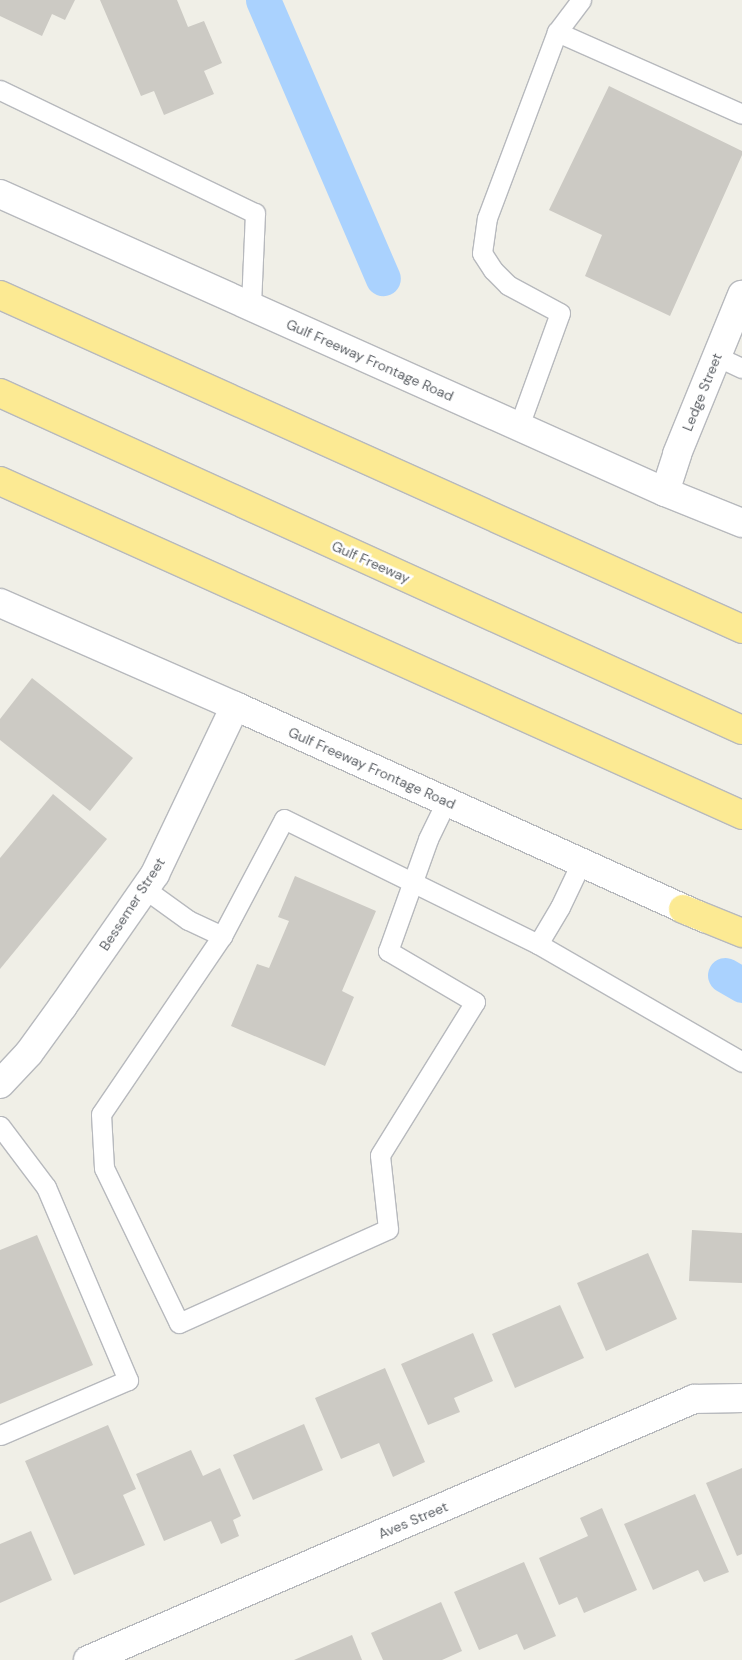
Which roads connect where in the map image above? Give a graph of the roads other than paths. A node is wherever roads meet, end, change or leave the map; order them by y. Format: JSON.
{"nodes":[{"id":1,"x":581,"y":0,"type":"edge"},
{"id":2,"x":558,"y":32,"type":"junction"},
{"id":3,"x":0,"y":90,"type":"edge"},
{"id":4,"x":742,"y":114,"type":"edge"},
{"id":5,"x":0,"y":194,"type":"edge"},
{"id":6,"x":742,"y":294,"type":"edge"},
{"id":7,"x":0,"y":296,"type":"edge"},
{"id":8,"x":251,"y":306,"type":"junction"},
{"id":9,"x":716,"y":356,"type":"junction"},
{"id":10,"x":742,"y":368,"type":"edge"},
{"id":11,"x":0,"y":394,"type":"edge"},
{"id":12,"x":519,"y":426,"type":"junction"},
{"id":13,"x":0,"y":481,"type":"edge"},
{"id":14,"x":665,"y":492,"type":"junction"},
{"id":15,"x":742,"y":523,"type":"edge"},
{"id":16,"x":0,"y":603,"type":"edge"},
{"id":17,"x":742,"y":629,"type":"edge"},
{"id":18,"x":235,"y":706,"type":"junction"},
{"id":19,"x":742,"y":730,"type":"edge"},
{"id":20,"x":446,"y":802,"type":"junction"},
{"id":21,"x":742,"y":814,"type":"edge"},
{"id":22,"x":581,"y":863,"type":"junction"},
{"id":23,"x":412,"y":884,"type":"junction"},
{"id":24,"x":145,"y":889,"type":"junction"},
{"id":25,"x":683,"y":909,"type":"joint"},
{"id":26,"x":742,"y":934,"type":"edge"},
{"id":27,"x":222,"y":936,"type":"junction"},
{"id":28,"x":538,"y":944,"type":"junction"},
{"id":29,"x":742,"y":1062,"type":"edge"},
{"id":30,"x":0,"y":1084,"type":"edge"},
{"id":31,"x":0,"y":1126,"type":"edge"},
{"id":32,"x":742,"y":1398,"type":"edge"},
{"id":33,"x":0,"y":1435,"type":"edge"},
{"id":34,"x":88,"y":1660,"type":"edge"}],
"edges":[{"from":1,"to":2,"type":"lane"},
{"from":2,"to":4,"type":"lane"},
{"from":2,"to":12,"type":"lane"},
{"from":3,"to":8,"type":"lane"},
{"from":5,"to":8,"type":"main road","name":"Gulf Freeway Frontage Road"},
{"from":6,"to":9,"type":"main road","name":"Ledge Street"},
{"from":7,"to":17,"type":"highway"},
{"from":8,"to":12,"type":"main road","name":"Gulf Freeway Frontage Road"},
{"from":9,"to":10,"type":"lane"},
{"from":9,"to":14,"type":"main road","name":"Ledge Street"},
{"from":11,"to":19,"type":"highway","name":"Gulf Freeway"},
{"from":12,"to":14,"type":"main road","name":"Gulf Freeway Frontage Road"},
{"from":13,"to":21,"type":"highway"},
{"from":14,"to":15,"type":"main road","name":"Gulf Freeway Frontage Road"},
{"from":16,"to":18,"type":"main road","name":"Gulf Freeway Frontage Road"},
{"from":18,"to":20,"type":"main road","name":"Gulf Freeway Frontage Road"},
{"from":18,"to":24,"type":"main road","name":"Bessemer Street"},
{"from":20,"to":22,"type":"main road","name":"Gulf Freeway Frontage Road"},
{"from":20,"to":23,"type":"lane"},
{"from":22,"to":25,"type":"main road","name":"Gulf Freeway Frontage Road"},
{"from":22,"to":28,"type":"lane"},
{"from":23,"to":27,"type":"lane"},
{"from":23,"to":27,"type":"lane"},
{"from":23,"to":28,"type":"lane"},
{"from":24,"to":27,"type":"lane"},
{"from":24,"to":30,"type":"main road","name":"Bessemer Street"},
{"from":25,"to":26,"type":"highway"},
{"from":28,"to":29,"type":"lane"},
{"from":31,"to":33,"type":"lane"},
{"from":32,"to":34,"type":"main road","name":"Aves Street"}]}
